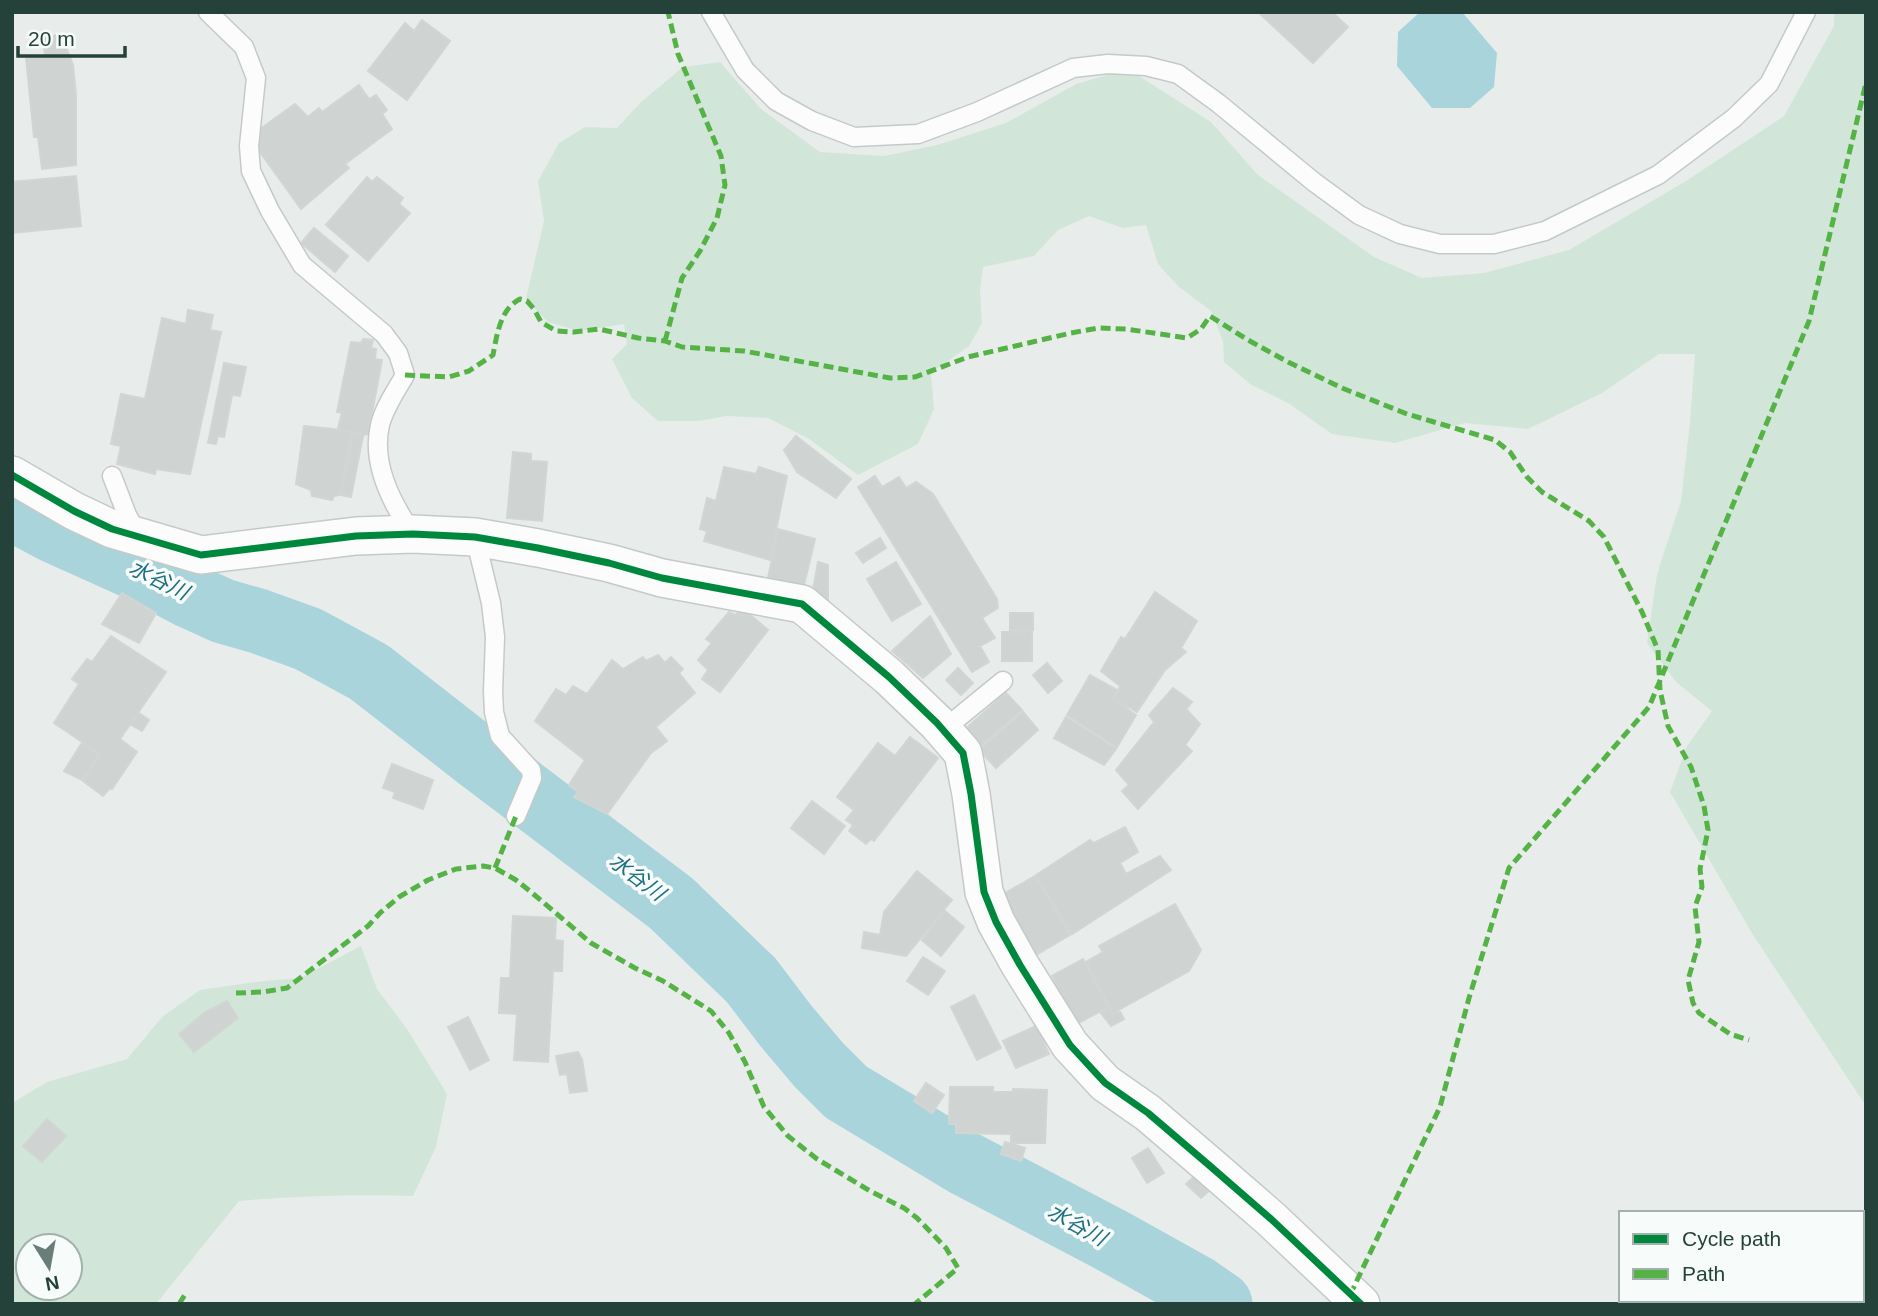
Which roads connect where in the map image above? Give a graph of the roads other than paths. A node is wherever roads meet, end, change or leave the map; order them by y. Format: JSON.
{"nodes":[{"id":1,"x":208,"y":12,"type":"edge"},
{"id":2,"x":711,"y":12,"type":"edge"},
{"id":3,"x":1806,"y":12,"type":"edge"},
{"id":4,"x":12,"y":475,"type":"edge"},
{"id":5,"x":112,"y":476,"type":"dead end"},
{"id":6,"x":413,"y":534,"type":"junction"},
{"id":7,"x":138,"y":536,"type":"junction"},
{"id":8,"x":475,"y":537,"type":"junction"},
{"id":9,"x":1003,"y":681,"type":"dead end"},
{"id":10,"x":943,"y":730,"type":"junction"},
{"id":11,"x":516,"y":816,"type":"dead end"},
{"id":12,"x":1361,"y":1304,"type":"edge"}],
"edges":[{"from":1,"to":6,"type":"lane"},
{"from":2,"to":3,"type":"lane"},
{"from":4,"to":7,"type":"street"},
{"from":5,"to":7,"type":"lane"},
{"from":6,"to":7,"type":"street"},
{"from":6,"to":8,"type":"street"},
{"from":8,"to":10,"type":"street"},
{"from":8,"to":11,"type":"lane"},
{"from":9,"to":10,"type":"lane"},
{"from":10,"to":12,"type":"street"}]}
